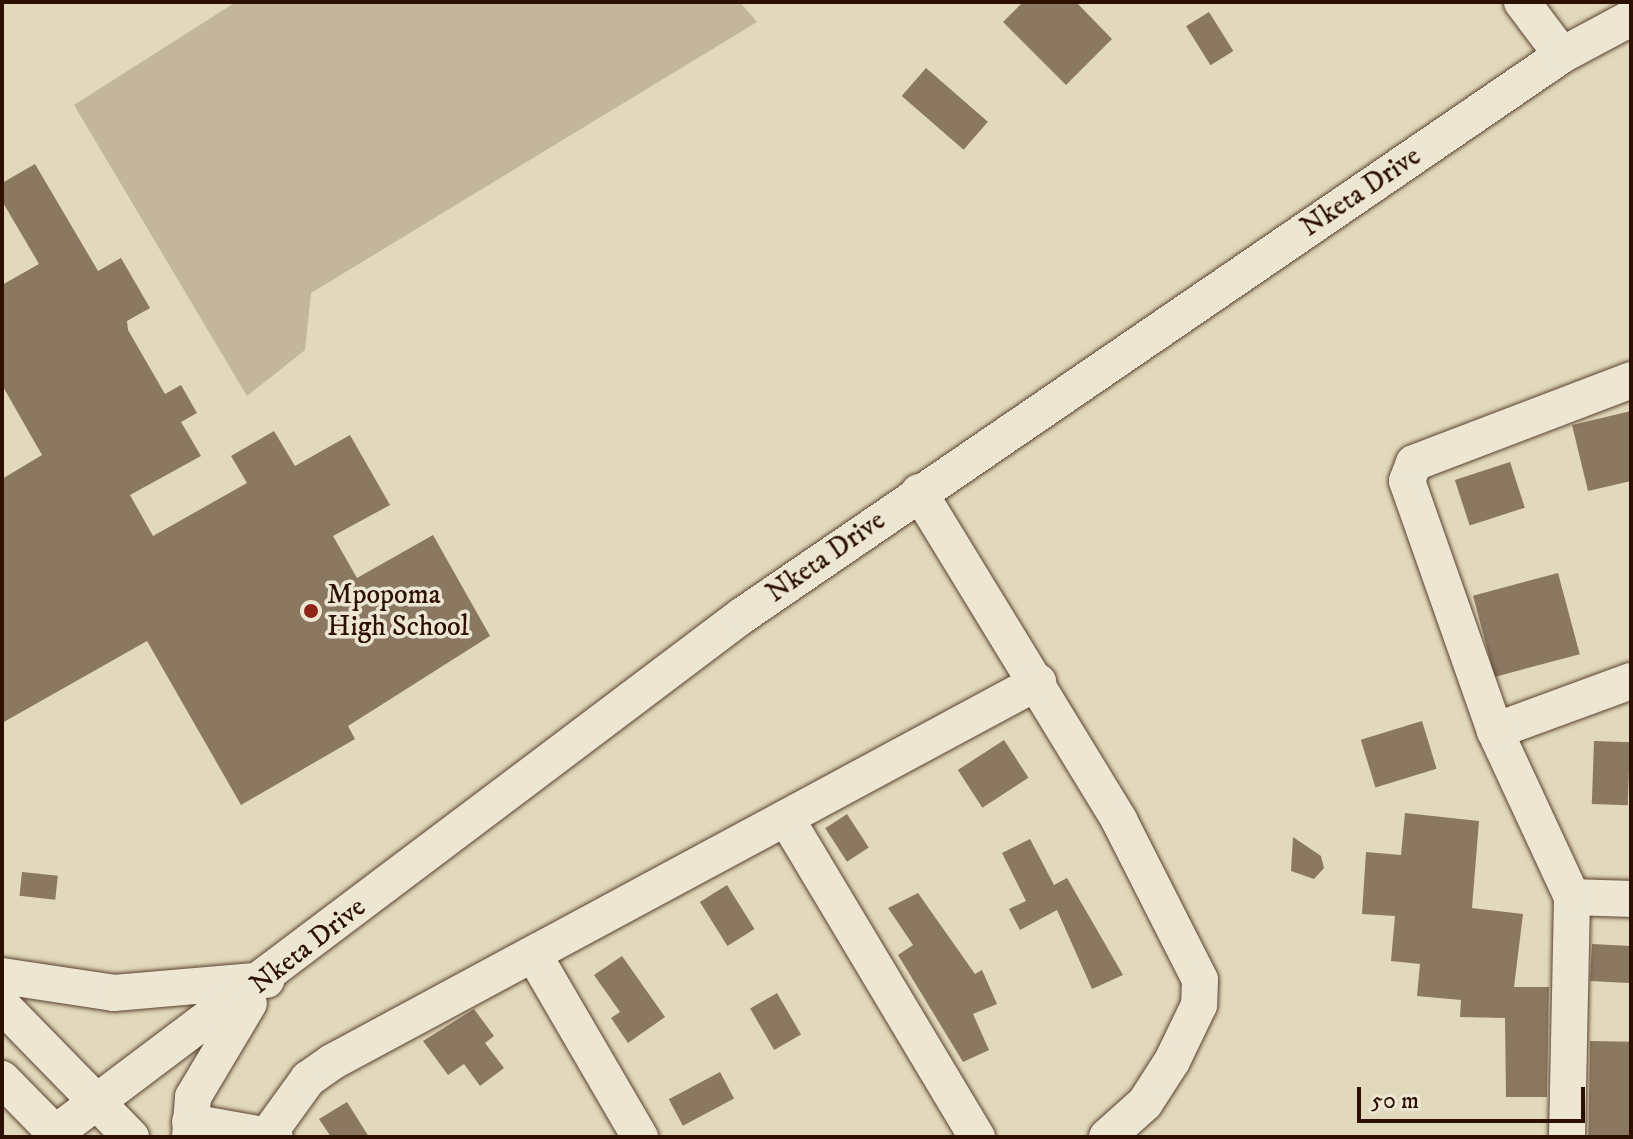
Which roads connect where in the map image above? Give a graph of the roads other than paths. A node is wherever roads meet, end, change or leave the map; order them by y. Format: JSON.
{"nodes":[{"id":1,"x":1522,"y":2,"type":"edge"},
{"id":2,"x":1631,"y":18,"type":"edge"},
{"id":3,"x":1562,"y":55,"type":"junction"},
{"id":4,"x":1631,"y":380,"type":"edge"},
{"id":5,"x":919,"y":492,"type":"junction"},
{"id":6,"x":1631,"y":681,"type":"edge"},
{"id":7,"x":1038,"y":682,"type":"junction"},
{"id":8,"x":1495,"y":731,"type":"junction"},
{"id":9,"x":786,"y":818,"type":"junction"},
{"id":10,"x":1572,"y":897,"type":"junction"},
{"id":11,"x":1631,"y":899,"type":"edge"},
{"id":12,"x":534,"y":955,"type":"junction"},
{"id":13,"x":2,"y":976,"type":"edge"},
{"id":14,"x":266,"y":979,"type":"junction"},
{"id":15,"x":2,"y":1005,"type":"edge"},
{"id":16,"x":2,"y":1079,"type":"edge"},
{"id":17,"x":100,"y":1098,"type":"junction"},
{"id":18,"x":190,"y":1130,"type":"edge"},
{"id":19,"x":272,"y":1135,"type":"edge"},
{"id":20,"x":55,"y":1136,"type":"edge"},
{"id":21,"x":131,"y":1137,"type":"edge"},
{"id":22,"x":640,"y":1137,"type":"edge"},
{"id":23,"x":977,"y":1137,"type":"edge"},
{"id":24,"x":1107,"y":1137,"type":"edge"},
{"id":25,"x":1567,"y":1137,"type":"edge"}],
"edges":[{"from":1,"to":3,"type":"street"},
{"from":2,"to":3,"type":"street","name":"Nketa Drive"},
{"from":3,"to":5,"type":"street","name":"Nketa Drive"},
{"from":4,"to":8,"type":"street"},
{"from":5,"to":7,"type":"street"},
{"from":5,"to":14,"type":"street","name":"Nketa Drive"},
{"from":6,"to":8,"type":"street"},
{"from":7,"to":9,"type":"street"},
{"from":7,"to":24,"type":"street"},
{"from":8,"to":10,"type":"street"},
{"from":9,"to":12,"type":"street"},
{"from":9,"to":23,"type":"street"},
{"from":10,"to":11,"type":"street"},
{"from":10,"to":25,"type":"street"},
{"from":12,"to":19,"type":"street"},
{"from":12,"to":22,"type":"street"},
{"from":13,"to":14,"type":"street"},
{"from":14,"to":17,"type":"street","name":"Nketa Drive"},
{"from":14,"to":18,"type":"street"},
{"from":15,"to":17,"type":"street"},
{"from":16,"to":20,"type":"street"},
{"from":17,"to":20,"type":"street","name":"Nketa Drive"},
{"from":17,"to":21,"type":"street"},
{"from":18,"to":19,"type":"street"}]}
